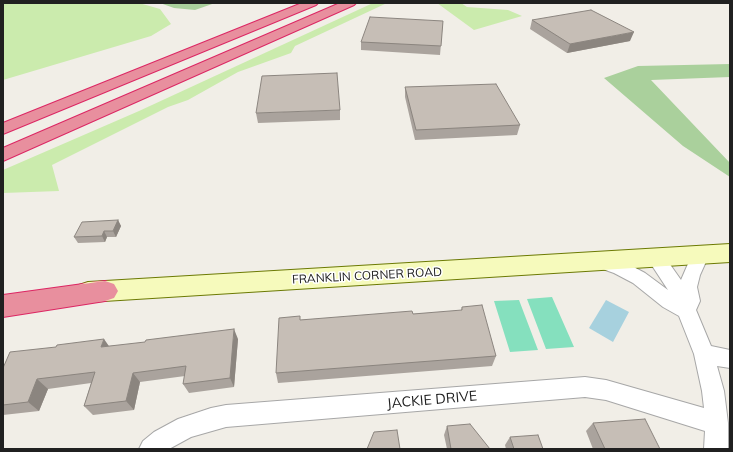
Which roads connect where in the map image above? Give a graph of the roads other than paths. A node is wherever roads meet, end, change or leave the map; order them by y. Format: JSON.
{"nodes":[{"id":1,"x":312,"y":3,"type":"edge"},
{"id":2,"x":350,"y":3,"type":"edge"},
{"id":3,"x":3,"y":129,"type":"edge"},
{"id":4,"x":3,"y":155,"type":"edge"},
{"id":5,"x":730,"y":253,"type":"edge"},
{"id":6,"x":700,"y":255,"type":"junction"},
{"id":7,"x":656,"y":258,"type":"junction"},
{"id":8,"x":603,"y":262,"type":"junction"},
{"id":9,"x":105,"y":291,"type":"junction"},
{"id":10,"x":3,"y":297,"type":"edge"},
{"id":11,"x":3,"y":306,"type":"edge"},
{"id":12,"x":686,"y":310,"type":"junction"},
{"id":13,"x":704,"y":354,"type":"junction"},
{"id":14,"x":730,"y":359,"type":"edge"},
{"id":15,"x":717,"y":423,"type":"junction"},
{"id":16,"x":151,"y":449,"type":"edge"},
{"id":17,"x":716,"y":449,"type":"edge"}],
"edges":[{"from":1,"to":3,"type":"highway"},
{"from":2,"to":4,"type":"highway"},
{"from":5,"to":6,"type":"main road","name":"FRANKLIN CORNER ROAD"},
{"from":6,"to":7,"type":"main road","name":"FRANKLIN CORNER ROAD"},
{"from":6,"to":12,"type":"street"},
{"from":7,"to":8,"type":"main road","name":"FRANKLIN CORNER ROAD"},
{"from":7,"to":12,"type":"street"},
{"from":8,"to":9,"type":"main road","name":"FRANKLIN CORNER ROAD"},
{"from":8,"to":12,"type":"street"},
{"from":9,"to":10,"type":"main road","name":"FRANKLIN CORNER ROAD"},
{"from":9,"to":11,"type":"highway"},
{"from":12,"to":13,"type":"street"},
{"from":13,"to":14,"type":"street"},
{"from":13,"to":15,"type":"street"},
{"from":15,"to":16,"type":"street","name":"JACKIE DRIVE"},
{"from":15,"to":17,"type":"street"}]}
